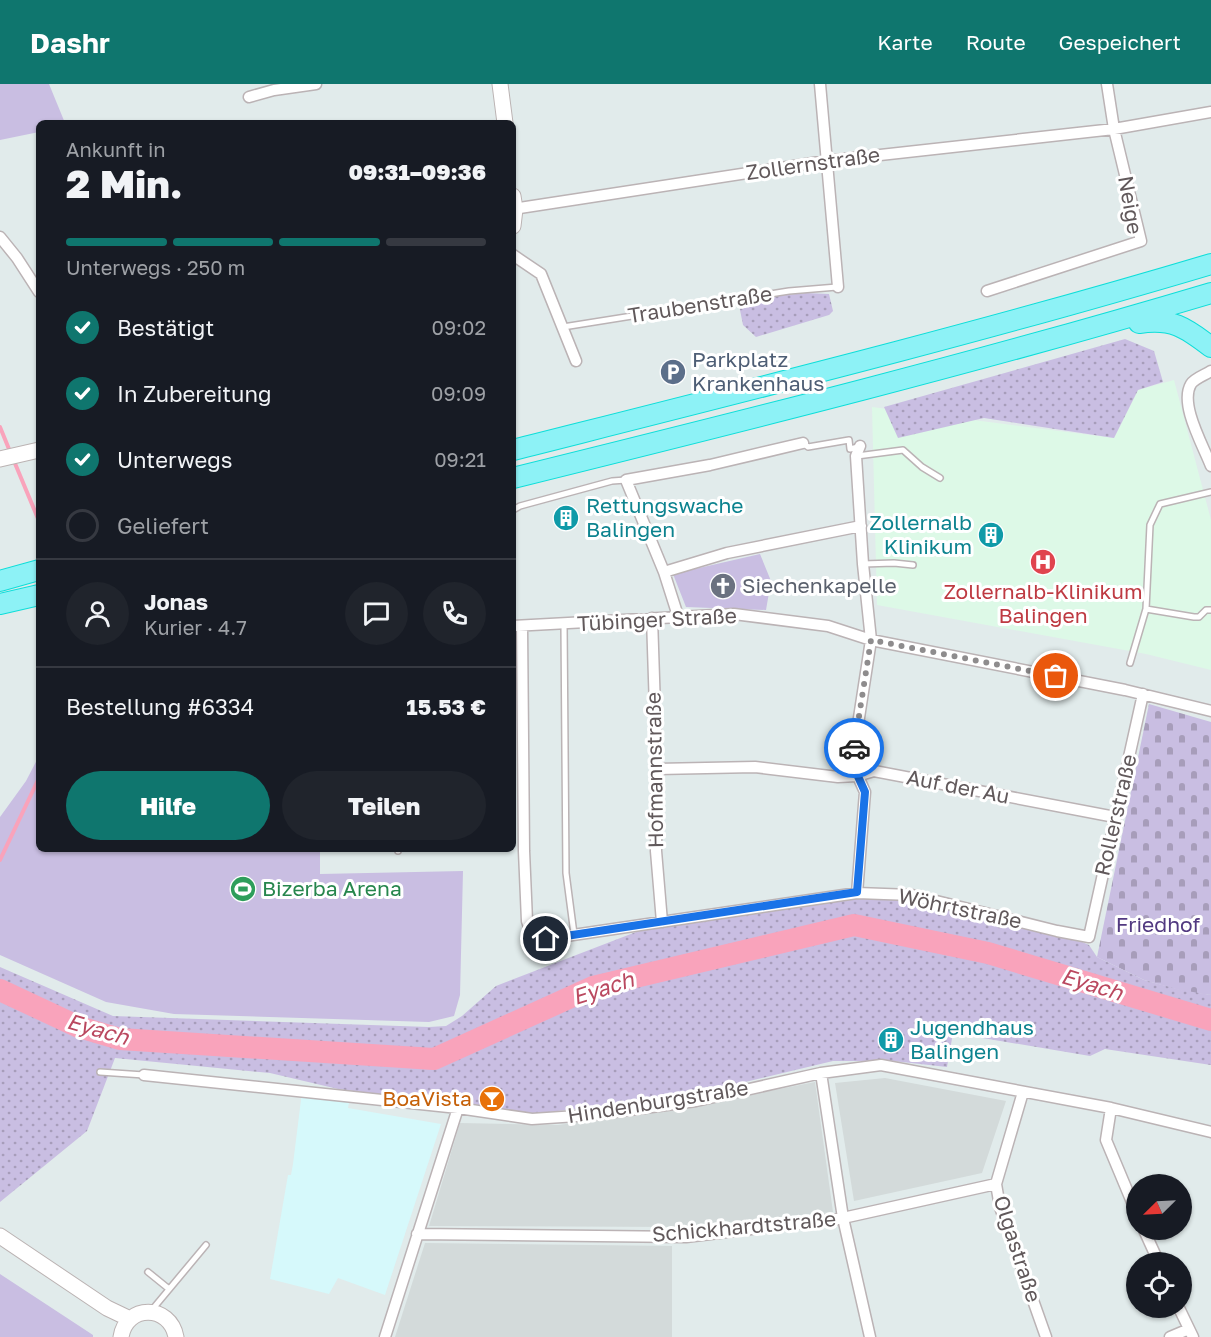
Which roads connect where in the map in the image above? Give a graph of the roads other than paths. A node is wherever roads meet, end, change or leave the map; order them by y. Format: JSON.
{"nodes":[{"id":1,"x":316,"y":84,"type":"edge"},
{"id":2,"x":500,"y":84,"type":"edge"},
{"id":3,"x":820,"y":84,"type":"edge"},
{"id":4,"x":1107,"y":84,"type":"edge"},
{"id":5,"x":249,"y":97,"type":"dead end"},
{"id":6,"x":1211,"y":112,"type":"edge"},
{"id":7,"x":505,"y":120,"type":"edge"},
{"id":8,"x":1114,"y":129,"type":"junction"},
{"id":9,"x":826,"y":161,"type":"junction"},
{"id":10,"x":516,"y":205,"type":"edge"},
{"id":11,"x":0,"y":237,"type":"edge"},
{"id":12,"x":516,"y":257,"type":"edge"},
{"id":13,"x":1211,"y":264,"type":"edge"},
{"id":14,"x":36,"y":287,"type":"edge"},
{"id":15,"x":838,"y":287,"type":"joint"},
{"id":16,"x":987,"y":291,"type":"dead end"},
{"id":17,"x":1211,"y":293,"type":"edge"},
{"id":18,"x":1103,"y":325,"type":"junction"},
{"id":19,"x":563,"y":327,"type":"junction"},
{"id":20,"x":1211,"y":347,"type":"edge"},
{"id":21,"x":576,"y":360,"type":"dead end"},
{"id":22,"x":1211,"y":371,"type":"edge"},
{"id":23,"x":803,"y":443,"type":"joint"},
{"id":24,"x":516,"y":449,"type":"edge"},
{"id":25,"x":858,"y":449,"type":"junction"},
{"id":26,"x":36,"y":451,"type":"edge"},
{"id":27,"x":0,"y":459,"type":"edge"},
{"id":28,"x":1211,"y":466,"type":"edge"},
{"id":29,"x":516,"y":477,"type":"edge"},
{"id":30,"x":940,"y":478,"type":"dead end"},
{"id":31,"x":626,"y":480,"type":"junction"},
{"id":32,"x":1211,"y":492,"type":"edge"},
{"id":33,"x":516,"y":508,"type":"edge"},
{"id":34,"x":861,"y":526,"type":"junction"},
{"id":35,"x":863,"y":564,"type":"junction"},
{"id":36,"x":913,"y":565,"type":"dead end"},
{"id":37,"x":36,"y":571,"type":"edge"},
{"id":38,"x":664,"y":572,"type":"junction"},
{"id":39,"x":0,"y":581,"type":"edge"},
{"id":40,"x":36,"y":596,"type":"edge"},
{"id":41,"x":0,"y":604,"type":"edge"},
{"id":42,"x":1146,"y":609,"type":"junction"},
{"id":43,"x":1211,"y":610,"type":"edge"},
{"id":44,"x":678,"y":616,"type":"junction"},
{"id":45,"x":652,"y":618,"type":"junction"},
{"id":46,"x":564,"y":624,"type":"junction"},
{"id":47,"x":517,"y":626,"type":"edge"},
{"id":48,"x":871,"y":640,"type":"junction"},
{"id":49,"x":1130,"y":663,"type":"dead end"},
{"id":50,"x":1143,"y":694,"type":"junction"},
{"id":51,"x":1211,"y":711,"type":"edge"},
{"id":52,"x":657,"y":769,"type":"junction"},
{"id":53,"x":857,"y":776,"type":"junction"},
{"id":54,"x":1115,"y":817,"type":"junction"},
{"id":55,"x":857,"y":892,"type":"junction"},
{"id":56,"x":662,"y":922,"type":"junction"},
{"id":57,"x":574,"y":934,"type":"junction"},
{"id":58,"x":1089,"y":937,"type":"joint"},
{"id":59,"x":100,"y":1072,"type":"dead end"},
{"id":60,"x":821,"y":1073,"type":"junction"},
{"id":61,"x":144,"y":1075,"type":"joint"},
{"id":62,"x":1023,"y":1092,"type":"junction"},
{"id":63,"x":458,"y":1108,"type":"junction"},
{"id":64,"x":1111,"y":1108,"type":"junction"},
{"id":65,"x":1211,"y":1132,"type":"edge"},
{"id":66,"x":996,"y":1184,"type":"junction"},
{"id":67,"x":1126,"y":1188,"type":"edge"},
{"id":68,"x":843,"y":1218,"type":"junction"},
{"id":69,"x":417,"y":1234,"type":"junction"},
{"id":70,"x":0,"y":1236,"type":"edge"},
{"id":71,"x":206,"y":1245,"type":"dead end"},
{"id":72,"x":148,"y":1272,"type":"dead end"},
{"id":73,"x":169,"y":1289,"type":"junction"},
{"id":74,"x":162,"y":1297,"type":"junction"},
{"id":75,"x":107,"y":1308,"type":"junction"},
{"id":76,"x":157,"y":1314,"type":"junction"},
{"id":77,"x":1184,"y":1318,"type":"edge"},
{"id":78,"x":130,"y":1319,"type":"junction"},
{"id":79,"x":1191,"y":1333,"type":"edge"},
{"id":80,"x":121,"y":1335,"type":"edge"},
{"id":81,"x":176,"y":1337,"type":"edge"},
{"id":82,"x":385,"y":1337,"type":"edge"},
{"id":83,"x":870,"y":1337,"type":"edge"},
{"id":84,"x":1046,"y":1337,"type":"edge"},
{"id":85,"x":1170,"y":1337,"type":"edge"}],
"edges":[{"from":1,"to":5,"type":"street"},
{"from":2,"to":7,"type":"main road"},
{"from":3,"to":9,"type":"street"},
{"from":4,"to":8,"type":"street","name":"Neige"},
{"from":6,"to":8,"type":"street","name":"Zollernstraße"},
{"from":8,"to":9,"type":"street","name":"Zollernstraße"},
{"from":8,"to":16,"type":"street","name":"Neige"},
{"from":9,"to":10,"type":"street","name":"Zollernstraße"},
{"from":9,"to":15,"type":"street"},
{"from":11,"to":14,"type":"street"},
{"from":12,"to":19,"type":"street"},
{"from":13,"to":24,"type":"highway"},
{"from":15,"to":19,"type":"lane","name":"Traubenstraße"},
{"from":17,"to":18,"type":"highway"},
{"from":18,"to":20,"type":"highway"},
{"from":18,"to":29,"type":"highway"},
{"from":19,"to":21,"type":"street"},
{"from":22,"to":28,"type":"street"},
{"from":23,"to":25,"type":"lane"},
{"from":23,"to":31,"type":"street"},
{"from":25,"to":30,"type":"lane"},
{"from":25,"to":34,"type":"street"},
{"from":26,"to":27,"type":"main road"},
{"from":31,"to":33,"type":"lane"},
{"from":31,"to":38,"type":"street"},
{"from":32,"to":42,"type":"lane"},
{"from":34,"to":35,"type":"street"},
{"from":34,"to":38,"type":"street"},
{"from":35,"to":36,"type":"lane"},
{"from":35,"to":48,"type":"street"},
{"from":37,"to":39,"type":"highway"},
{"from":38,"to":44,"type":"street"},
{"from":40,"to":41,"type":"highway"},
{"from":42,"to":43,"type":"lane"},
{"from":42,"to":49,"type":"lane"},
{"from":44,"to":45,"type":"street","name":"Tübinger Straße"},
{"from":44,"to":48,"type":"street","name":"Tübinger Straße"},
{"from":45,"to":46,"type":"street","name":"Tübinger Straße"},
{"from":45,"to":52,"type":"street","name":"Hofmannstraße"},
{"from":46,"to":47,"type":"street","name":"Tübinger Straße"},
{"from":46,"to":57,"type":"lane"},
{"from":47,"to":57,"type":"street","name":"Wöhrtstraße"},
{"from":48,"to":50,"type":"street","name":"Tübinger Straße"},
{"from":48,"to":53,"type":"street"},
{"from":50,"to":51,"type":"street","name":"Tübinger Straße"},
{"from":50,"to":54,"type":"street","name":"Rollerstraße"},
{"from":52,"to":53,"type":"street","name":"Auf der Au"},
{"from":52,"to":56,"type":"street","name":"Hofmannstraße"},
{"from":53,"to":54,"type":"street","name":"Auf der Au"},
{"from":53,"to":55,"type":"street"},
{"from":54,"to":58,"type":"street","name":"Rollerstraße"},
{"from":55,"to":56,"type":"street","name":"Wöhrtstraße"},
{"from":55,"to":58,"type":"street","name":"Wöhrtstraße"},
{"from":56,"to":57,"type":"street","name":"Wöhrtstraße"},
{"from":59,"to":61,"type":"lane","name":"Hindenburgstraße"},
{"from":60,"to":62,"type":"street","name":"Hindenburgstraße"},
{"from":60,"to":63,"type":"street","name":"Hindenburgstraße"},
{"from":60,"to":68,"type":"street"},
{"from":61,"to":63,"type":"street","name":"Hindenburgstraße"},
{"from":62,"to":64,"type":"street","name":"Hindenburgstraße"},
{"from":62,"to":66,"type":"street","name":"Olgastraße"},
{"from":63,"to":69,"type":"street"},
{"from":64,"to":65,"type":"street","name":"Hindenburgstraße"},
{"from":64,"to":67,"type":"street"},
{"from":66,"to":68,"type":"street","name":"Schickhardtstraße"},
{"from":66,"to":84,"type":"street","name":"Olgastraße"},
{"from":68,"to":69,"type":"street","name":"Schickhardtstraße"},
{"from":68,"to":83,"type":"street"},
{"from":69,"to":82,"type":"street"},
{"from":70,"to":75,"type":"main road"},
{"from":71,"to":73,"type":"lane"},
{"from":72,"to":73,"type":"lane"},
{"from":73,"to":74,"type":"lane"},
{"from":74,"to":76,"type":"lane"},
{"from":74,"to":76,"type":"lane"},
{"from":75,"to":78,"type":"main road"},
{"from":75,"to":80,"type":"main road"},
{"from":76,"to":78,"type":"main road"},
{"from":76,"to":81,"type":"main road"},
{"from":77,"to":79,"type":"street"},
{"from":78,"to":80,"type":"main road"},
{"from":79,"to":85,"type":"street"}]}
